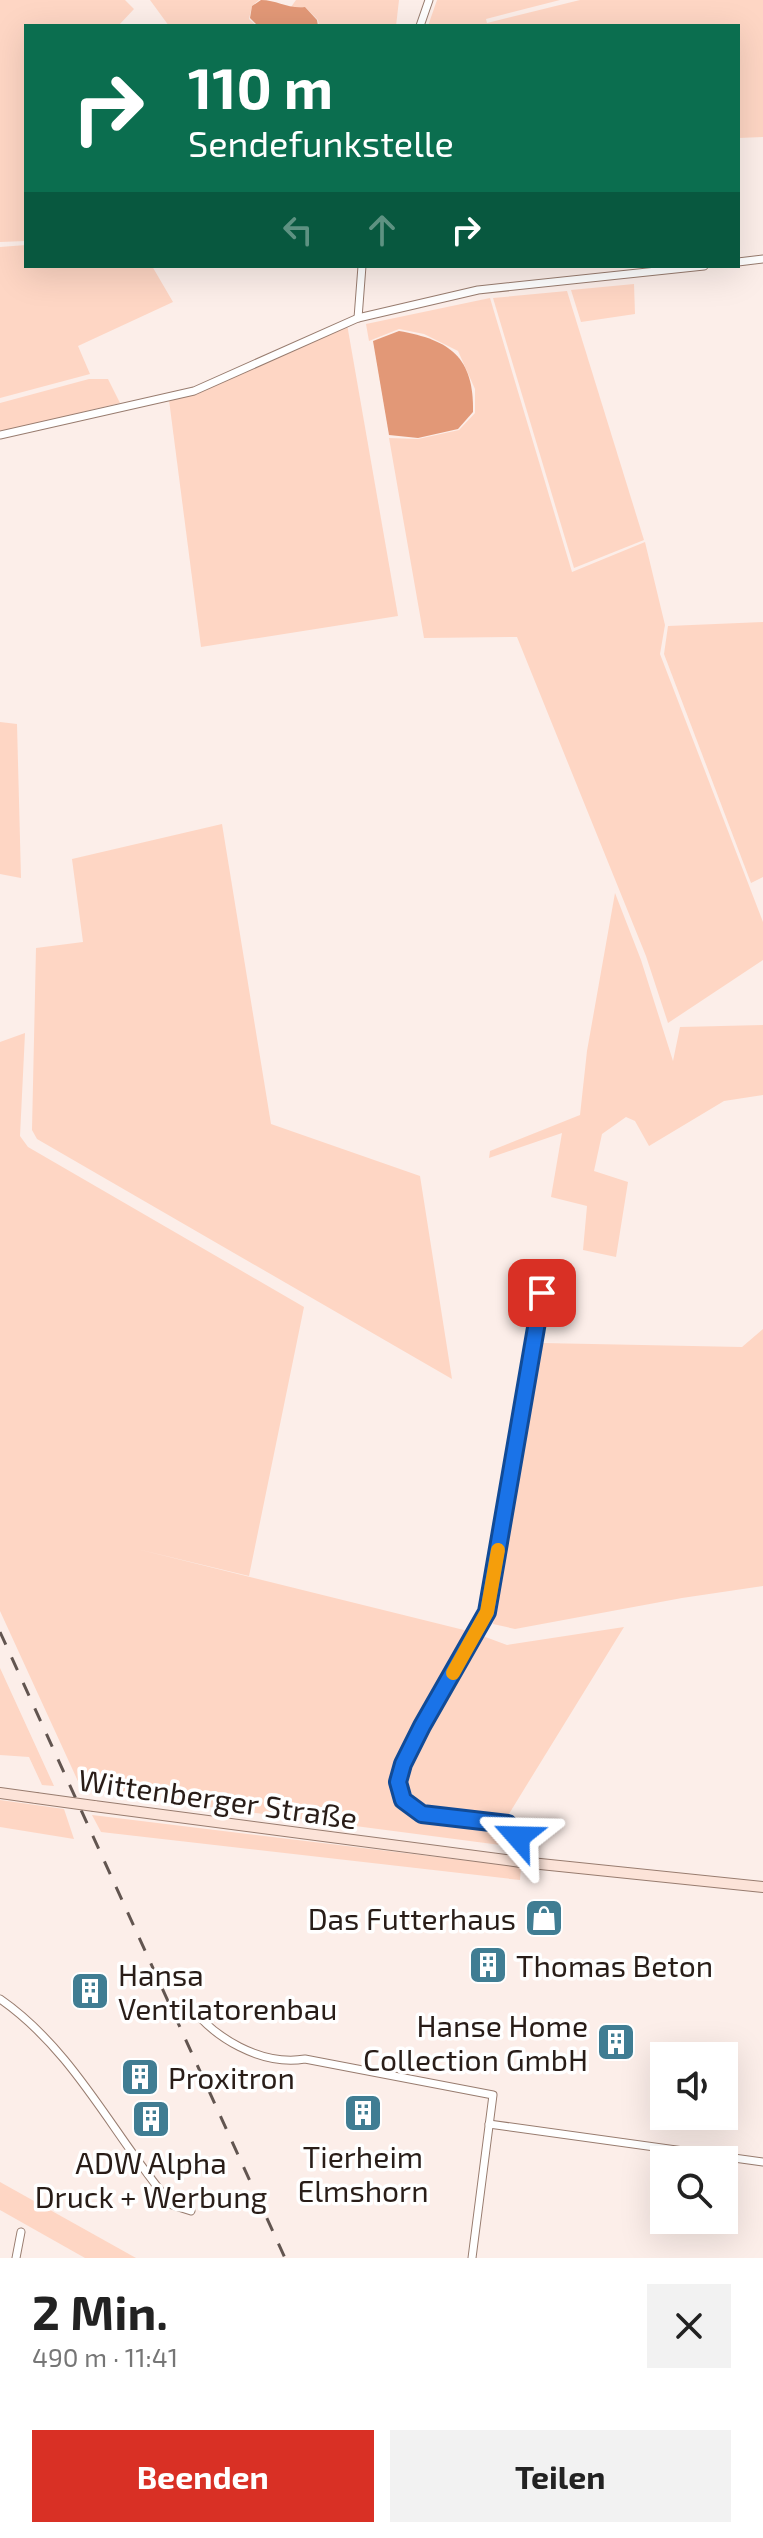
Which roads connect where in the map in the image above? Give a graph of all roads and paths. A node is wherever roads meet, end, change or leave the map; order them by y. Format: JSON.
{"nodes":[{"id":1,"x":429,"y":0,"type":"edge"},
{"id":2,"x":421,"y":24,"type":"edge"},
{"id":3,"x":763,"y":259,"type":"edge"},
{"id":4,"x":740,"y":262,"type":"edge"},
{"id":5,"x":362,"y":268,"type":"edge"},
{"id":6,"x":685,"y":268,"type":"edge"},
{"id":7,"x":358,"y":318,"type":"junction"},
{"id":8,"x":0,"y":435,"type":"edge"},
{"id":9,"x":542,"y":1293,"type":"dead end"},
{"id":10,"x":0,"y":1793,"type":"edge"},
{"id":11,"x":521,"y":1862,"type":"junction"},
{"id":12,"x":763,"y":1887,"type":"edge"},
{"id":13,"x":0,"y":1999,"type":"edge"},
{"id":14,"x":188,"y":2003,"type":"dead end"},
{"id":15,"x":489,"y":2124,"type":"junction"},
{"id":16,"x":763,"y":2162,"type":"edge"},
{"id":17,"x":191,"y":2211,"type":"dead end"},
{"id":18,"x":21,"y":2232,"type":"dead end"},
{"id":19,"x":16,"y":2258,"type":"edge"},
{"id":20,"x":472,"y":2258,"type":"edge"}],
"edges":[{"from":1,"to":2,"type":"street"},
{"from":3,"to":4,"type":"street"},
{"from":5,"to":7,"type":"street"},
{"from":6,"to":7,"type":"street"},
{"from":7,"to":8,"type":"street"},
{"from":9,"to":11,"type":"street"},
{"from":10,"to":11,"type":"main road","name":"Wittenberger Straße","bridge":true},
{"from":11,"to":12,"type":"main road","name":"Wittenberger Straße"},
{"from":13,"to":17,"type":"street"},
{"from":14,"to":15,"type":"street"},
{"from":15,"to":16,"type":"street"},
{"from":15,"to":20,"type":"street"},
{"from":18,"to":19,"type":"street"}]}
